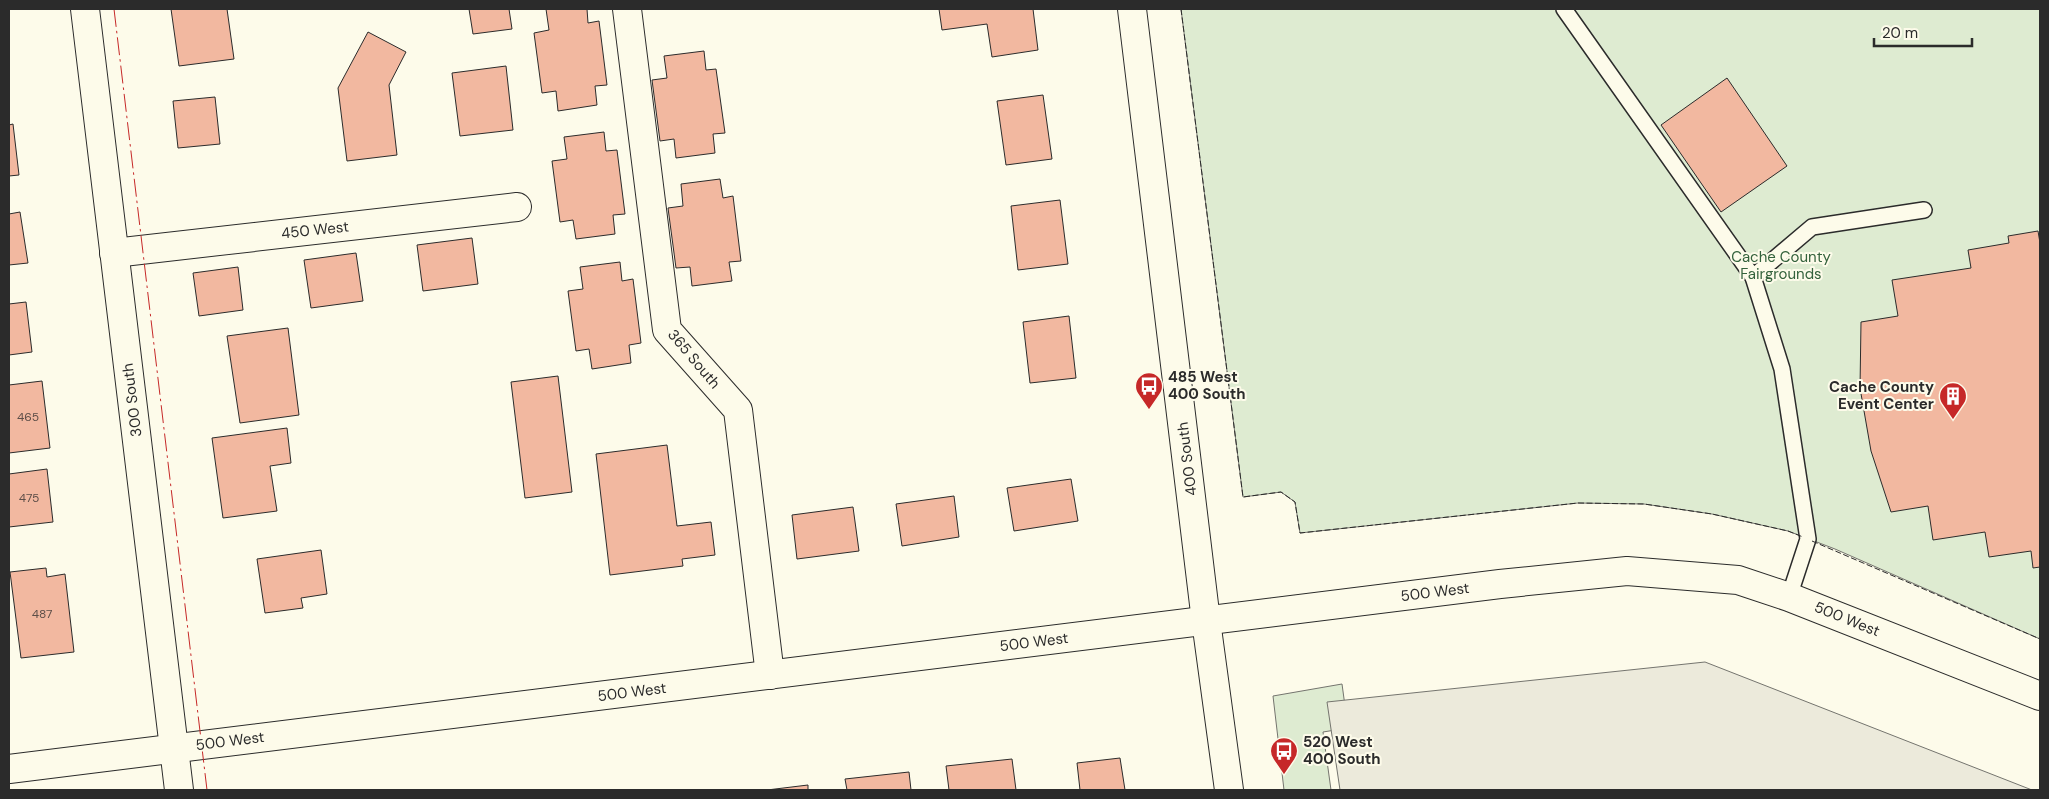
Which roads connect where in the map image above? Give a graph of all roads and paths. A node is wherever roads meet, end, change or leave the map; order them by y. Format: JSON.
{"nodes":[{"id":1,"x":84,"y":9,"type":"edge"},
{"id":2,"x":627,"y":9,"type":"edge"},
{"id":3,"x":1132,"y":9,"type":"edge"},
{"id":4,"x":1564,"y":9,"type":"edge"},
{"id":5,"x":517,"y":207,"type":"dead end"},
{"id":6,"x":1924,"y":210,"type":"dead end"},
{"id":7,"x":114,"y":253,"type":"junction"},
{"id":8,"x":1753,"y":277,"type":"junction"},
{"id":9,"x":1789,"y":596,"type":"junction"},
{"id":10,"x":1206,"y":621,"type":"junction"},
{"id":11,"x":770,"y":675,"type":"junction"},
{"id":12,"x":2040,"y":696,"type":"edge"},
{"id":13,"x":174,"y":748,"type":"junction"},
{"id":14,"x":9,"y":769,"type":"edge"},
{"id":15,"x":179,"y":790,"type":"edge"},
{"id":16,"x":1229,"y":790,"type":"edge"}],
"edges":[{"from":1,"to":7,"type":"street","name":"300 South"},
{"from":2,"to":11,"type":"street","name":"365 South"},
{"from":3,"to":10,"type":"street","name":"400 South"},
{"from":4,"to":8,"type":"lane"},
{"from":5,"to":7,"type":"street","name":"450 West"},
{"from":6,"to":8,"type":"lane"},
{"from":7,"to":13,"type":"street","name":"300 South"},
{"from":8,"to":9,"type":"lane"},
{"from":9,"to":10,"type":"street","name":"500 West"},
{"from":9,"to":12,"type":"street","name":"500 West"},
{"from":10,"to":11,"type":"street","name":"500 West"},
{"from":10,"to":16,"type":"street","name":"400 South"},
{"from":11,"to":13,"type":"street","name":"500 West"},
{"from":13,"to":14,"type":"street","name":"500 West"},
{"from":13,"to":15,"type":"street","name":"300 South"}]}
